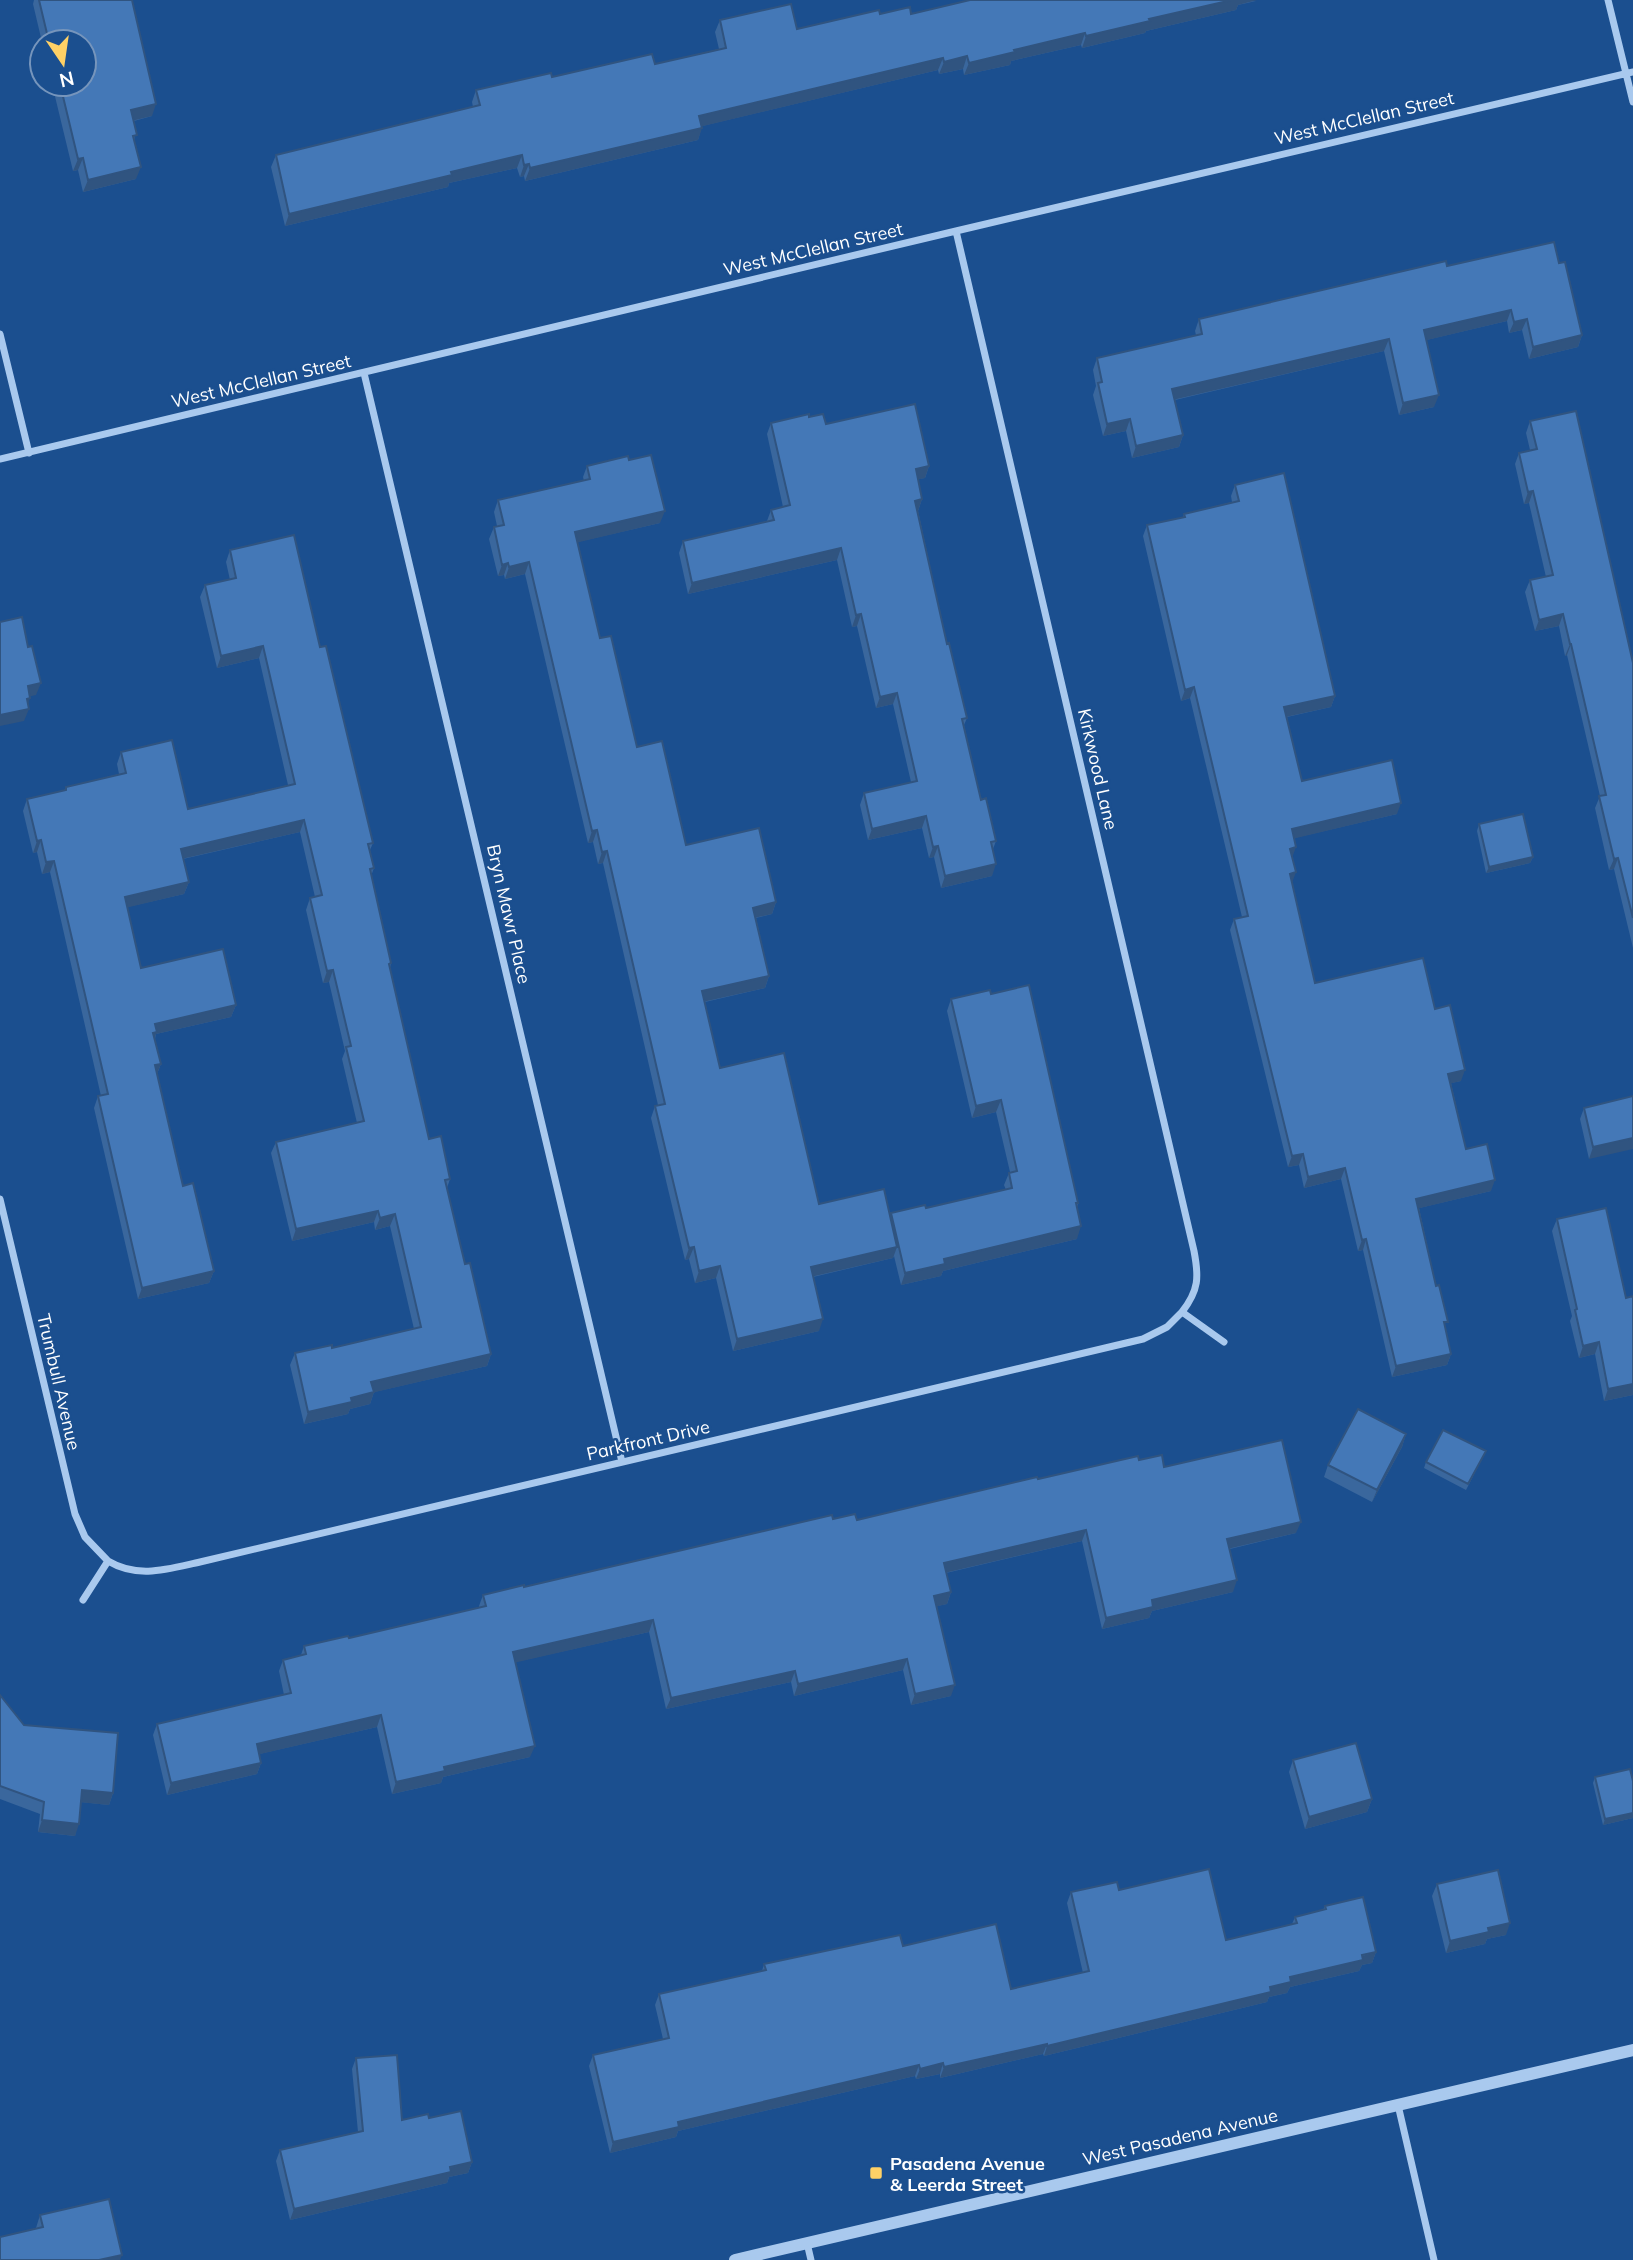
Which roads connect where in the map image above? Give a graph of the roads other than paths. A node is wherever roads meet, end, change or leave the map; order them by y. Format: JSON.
{"nodes":[{"id":1,"x":1608,"y":0,"type":"edge"},
{"id":2,"x":1629,"y":72,"type":"edge"},
{"id":3,"x":1633,"y":102,"type":"edge"},
{"id":4,"x":956,"y":231,"type":"junction"},
{"id":5,"x":0,"y":334,"type":"edge"},
{"id":6,"x":364,"y":373,"type":"junction"},
{"id":7,"x":29,"y":453,"type":"junction"},
{"id":8,"x":0,"y":459,"type":"edge"},
{"id":9,"x":0,"y":1199,"type":"edge"},
{"id":10,"x":1182,"y":1312,"type":"junction"},
{"id":11,"x":1224,"y":1342,"type":"dead end"},
{"id":12,"x":622,"y":1462,"type":"junction"},
{"id":13,"x":108,"y":1561,"type":"junction"},
{"id":14,"x":83,"y":1600,"type":"dead end"},
{"id":15,"x":1633,"y":2050,"type":"edge"},
{"id":16,"x":1398,"y":2105,"type":"junction"},
{"id":17,"x":807,"y":2243,"type":"junction"},
{"id":18,"x":735,"y":2260,"type":"edge"},
{"id":19,"x":811,"y":2260,"type":"edge"},
{"id":20,"x":1434,"y":2260,"type":"edge"}],
"edges":[{"from":1,"to":2,"type":"street"},
{"from":2,"to":3,"type":"street"},
{"from":2,"to":4,"type":"street","name":"West McClellan Street"},
{"from":4,"to":6,"type":"street","name":"West McClellan Street"},
{"from":4,"to":10,"type":"street","name":"Kirkwood Lane"},
{"from":5,"to":7,"type":"street"},
{"from":6,"to":7,"type":"street","name":"West McClellan Street"},
{"from":6,"to":12,"type":"street","name":"Bryn Mawr Place"},
{"from":7,"to":8,"type":"street","name":"West McClellan Street"},
{"from":9,"to":13,"type":"street","name":"Trumbull Avenue"},
{"from":10,"to":11,"type":"street"},
{"from":10,"to":12,"type":"street","name":"Parkfront Drive"},
{"from":12,"to":13,"type":"street","name":"Parkfront Drive"},
{"from":13,"to":14,"type":"street"},
{"from":15,"to":16,"type":"street","name":"West Pasadena Avenue"},
{"from":16,"to":17,"type":"street","name":"West Pasadena Avenue"},
{"from":16,"to":20,"type":"street"},
{"from":17,"to":18,"type":"street","name":"West Pasadena Avenue"},
{"from":17,"to":19,"type":"street"}]}
